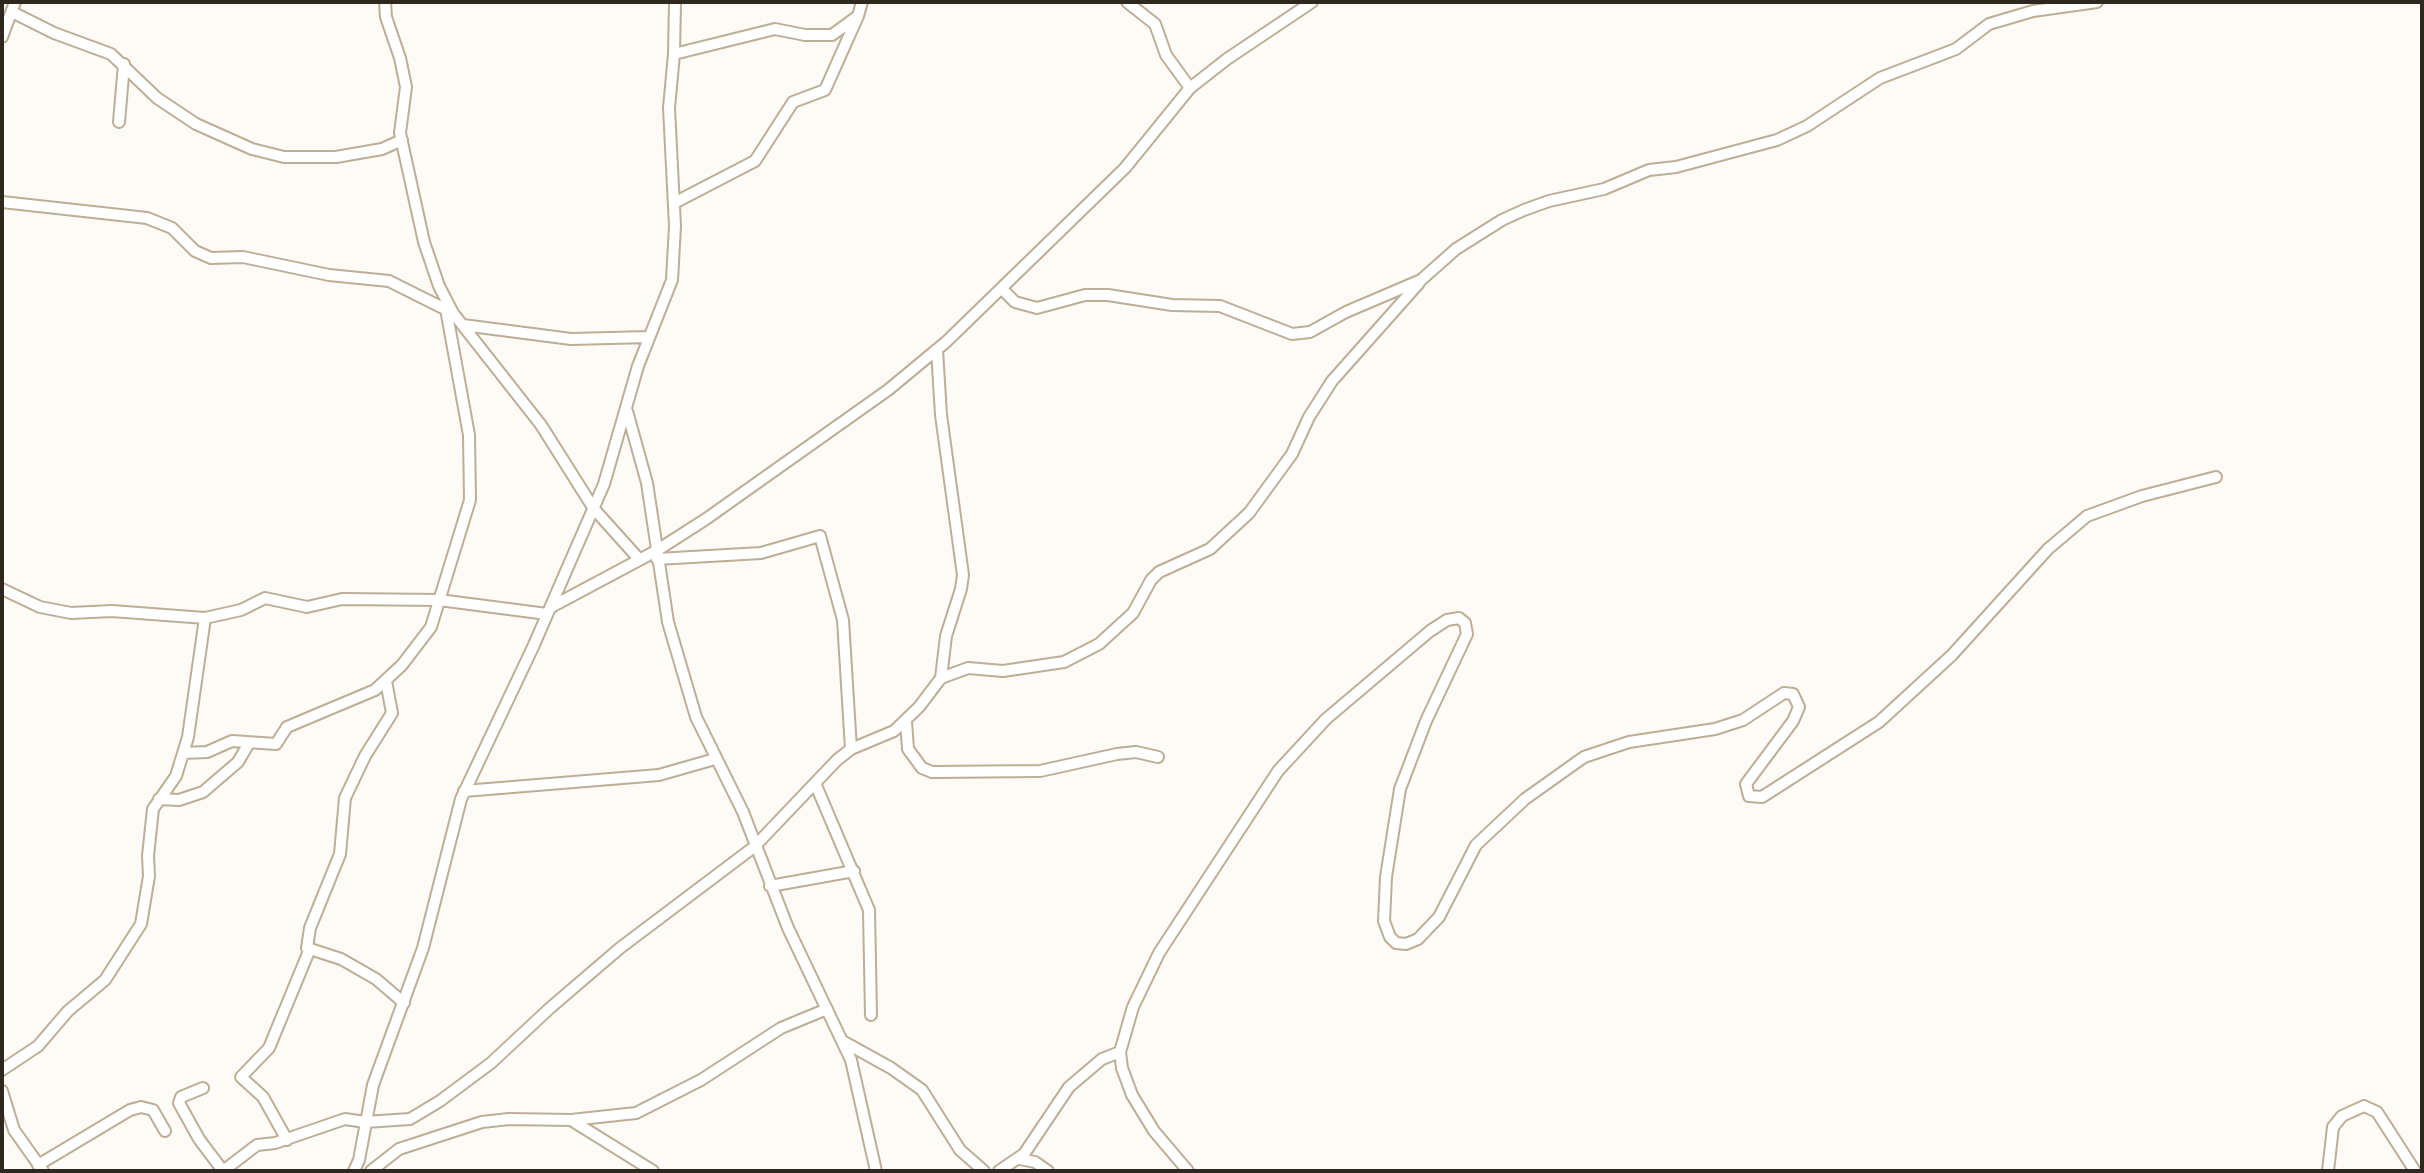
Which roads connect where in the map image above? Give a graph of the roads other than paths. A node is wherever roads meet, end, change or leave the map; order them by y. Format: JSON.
{"nodes":[{"id":1,"x":385,"y":2,"type":"edge"},
{"id":2,"x":675,"y":2,"type":"edge"},
{"id":3,"x":862,"y":2,"type":"edge"},
{"id":4,"x":1127,"y":2,"type":"edge"},
{"id":5,"x":1312,"y":2,"type":"edge"},
{"id":6,"x":2097,"y":2,"type":"edge"},
{"id":7,"x":13,"y":7,"type":"edge"},
{"id":8,"x":858,"y":16,"type":"junction"},
{"id":9,"x":2,"y":37,"type":"edge"},
{"id":10,"x":674,"y":54,"type":"junction"},
{"id":11,"x":124,"y":64,"type":"junction"},
{"id":12,"x":1190,"y":88,"type":"junction"},
{"id":13,"x":119,"y":122,"type":"dead end"},
{"id":14,"x":401,"y":140,"type":"junction"},
{"id":15,"x":2,"y":202,"type":"edge"},
{"id":16,"x":674,"y":203,"type":"junction"},
{"id":17,"x":1421,"y":281,"type":"junction"},
{"id":18,"x":1002,"y":289,"type":"junction"},
{"id":19,"x":449,"y":311,"type":"junction"},
{"id":20,"x":463,"y":325,"type":"junction"},
{"id":21,"x":649,"y":337,"type":"junction"},
{"id":22,"x":937,"y":350,"type":"junction"},
{"id":23,"x":626,"y":408,"type":"junction"},
{"id":24,"x":2216,"y":477,"type":"dead end"},
{"id":25,"x":594,"y":509,"type":"junction"},
{"id":26,"x":656,"y":555,"type":"junction"},
{"id":27,"x":639,"y":559,"type":"junction"},
{"id":28,"x":2,"y":589,"type":"edge"},
{"id":29,"x":439,"y":600,"type":"junction"},
{"id":30,"x":549,"y":611,"type":"junction"},
{"id":31,"x":205,"y":618,"type":"junction"},
{"id":32,"x":940,"y":678,"type":"junction"},
{"id":33,"x":386,"y":681,"type":"junction"},
{"id":34,"x":906,"y":722,"type":"junction"},
{"id":35,"x":249,"y":743,"type":"junction"},
{"id":36,"x":851,"y":750,"type":"junction"},
{"id":37,"x":183,"y":753,"type":"junction"},
{"id":38,"x":1158,"y":757,"type":"dead end"},
{"id":39,"x":715,"y":759,"type":"junction"},
{"id":40,"x":815,"y":783,"type":"junction"},
{"id":41,"x":464,"y":791,"type":"junction"},
{"id":42,"x":159,"y":799,"type":"junction"},
{"id":43,"x":754,"y":847,"type":"junction"},
{"id":44,"x":854,"y":871,"type":"junction"},
{"id":45,"x":771,"y":886,"type":"junction"},
{"id":46,"x":309,"y":951,"type":"junction"},
{"id":47,"x":404,"y":1003,"type":"junction"},
{"id":48,"x":827,"y":1009,"type":"junction"},
{"id":49,"x":871,"y":1015,"type":"dead end"},
{"id":50,"x":844,"y":1042,"type":"junction"},
{"id":51,"x":1120,"y":1052,"type":"junction"},
{"id":52,"x":2,"y":1070,"type":"edge"},
{"id":53,"x":203,"y":1088,"type":"dead end"},
{"id":54,"x":2,"y":1091,"type":"edge"},
{"id":55,"x":571,"y":1119,"type":"junction"},
{"id":56,"x":365,"y":1122,"type":"junction"},
{"id":57,"x":164,"y":1131,"type":"dead end"},
{"id":58,"x":287,"y":1140,"type":"junction"},
{"id":59,"x":1020,"y":1159,"type":"junction"},
{"id":60,"x":41,"y":1170,"type":"edge"},
{"id":61,"x":223,"y":1171,"type":"edge"},
{"id":62,"x":354,"y":1171,"type":"edge"},
{"id":63,"x":371,"y":1171,"type":"edge"},
{"id":64,"x":653,"y":1171,"type":"edge"},
{"id":65,"x":876,"y":1171,"type":"edge"},
{"id":66,"x":985,"y":1171,"type":"edge"},
{"id":67,"x":999,"y":1171,"type":"edge"},
{"id":68,"x":1048,"y":1171,"type":"edge"},
{"id":69,"x":1188,"y":1171,"type":"edge"},
{"id":70,"x":2328,"y":1171,"type":"edge"},
{"id":71,"x":2415,"y":1171,"type":"edge"}],
"edges":[{"from":1,"to":14,"type":"street"},
{"from":2,"to":10,"type":"street"},
{"from":3,"to":8,"type":"street"},
{"from":4,"to":12,"type":"street"},
{"from":5,"to":12,"type":"street"},
{"from":6,"to":17,"type":"street"},
{"from":7,"to":9,"type":"street"},
{"from":7,"to":11,"type":"street"},
{"from":8,"to":10,"type":"street"},
{"from":8,"to":16,"type":"street"},
{"from":10,"to":16,"type":"street"},
{"from":11,"to":13,"type":"street"},
{"from":11,"to":14,"type":"street"},
{"from":12,"to":18,"type":"street"},
{"from":14,"to":19,"type":"street"},
{"from":15,"to":19,"type":"street"},
{"from":16,"to":21,"type":"street"},
{"from":17,"to":18,"type":"street"},
{"from":17,"to":32,"type":"street"},
{"from":18,"to":22,"type":"street"},
{"from":19,"to":20,"type":"street"},
{"from":19,"to":29,"type":"street"},
{"from":20,"to":21,"type":"street"},
{"from":20,"to":25,"type":"street"},
{"from":21,"to":23,"type":"street"},
{"from":22,"to":26,"type":"street"},
{"from":22,"to":32,"type":"street"},
{"from":23,"to":25,"type":"street"},
{"from":23,"to":26,"type":"street"},
{"from":24,"to":51,"type":"street"},
{"from":25,"to":27,"type":"street"},
{"from":25,"to":30,"type":"street"},
{"from":26,"to":27,"type":"street"},
{"from":26,"to":36,"type":"street"},
{"from":26,"to":39,"type":"street"},
{"from":27,"to":30,"type":"street"},
{"from":28,"to":31,"type":"street"},
{"from":29,"to":30,"type":"street"},
{"from":29,"to":31,"type":"street"},
{"from":29,"to":33,"type":"street"},
{"from":30,"to":41,"type":"street"},
{"from":31,"to":37,"type":"street"},
{"from":32,"to":34,"type":"street"},
{"from":33,"to":35,"type":"street"},
{"from":33,"to":46,"type":"street"},
{"from":34,"to":36,"type":"street"},
{"from":34,"to":38,"type":"street"},
{"from":35,"to":37,"type":"street"},
{"from":35,"to":42,"type":"street"},
{"from":36,"to":40,"type":"street"},
{"from":37,"to":42,"type":"street"},
{"from":39,"to":41,"type":"street"},
{"from":39,"to":43,"type":"street"},
{"from":40,"to":43,"type":"street"},
{"from":40,"to":44,"type":"street"},
{"from":41,"to":47,"type":"street"},
{"from":42,"to":52,"type":"street"},
{"from":43,"to":45,"type":"street"},
{"from":43,"to":56,"type":"street"},
{"from":44,"to":45,"type":"street"},
{"from":44,"to":49,"type":"street"},
{"from":45,"to":48,"type":"street"},
{"from":46,"to":47,"type":"street"},
{"from":46,"to":58,"type":"street"},
{"from":47,"to":56,"type":"street"},
{"from":48,"to":50,"type":"street"},
{"from":48,"to":55,"type":"street"},
{"from":50,"to":65,"type":"street"},
{"from":50,"to":66,"type":"street"},
{"from":51,"to":59,"type":"street"},
{"from":51,"to":69,"type":"street"},
{"from":53,"to":61,"type":"street"},
{"from":54,"to":60,"type":"street"},
{"from":55,"to":63,"type":"street"},
{"from":55,"to":64,"type":"street"},
{"from":56,"to":58,"type":"street"},
{"from":56,"to":62,"type":"street"},
{"from":57,"to":60,"type":"street"},
{"from":58,"to":61,"type":"street"},
{"from":59,"to":67,"type":"street"},
{"from":59,"to":68,"type":"street"},
{"from":70,"to":71,"type":"street"}]}
